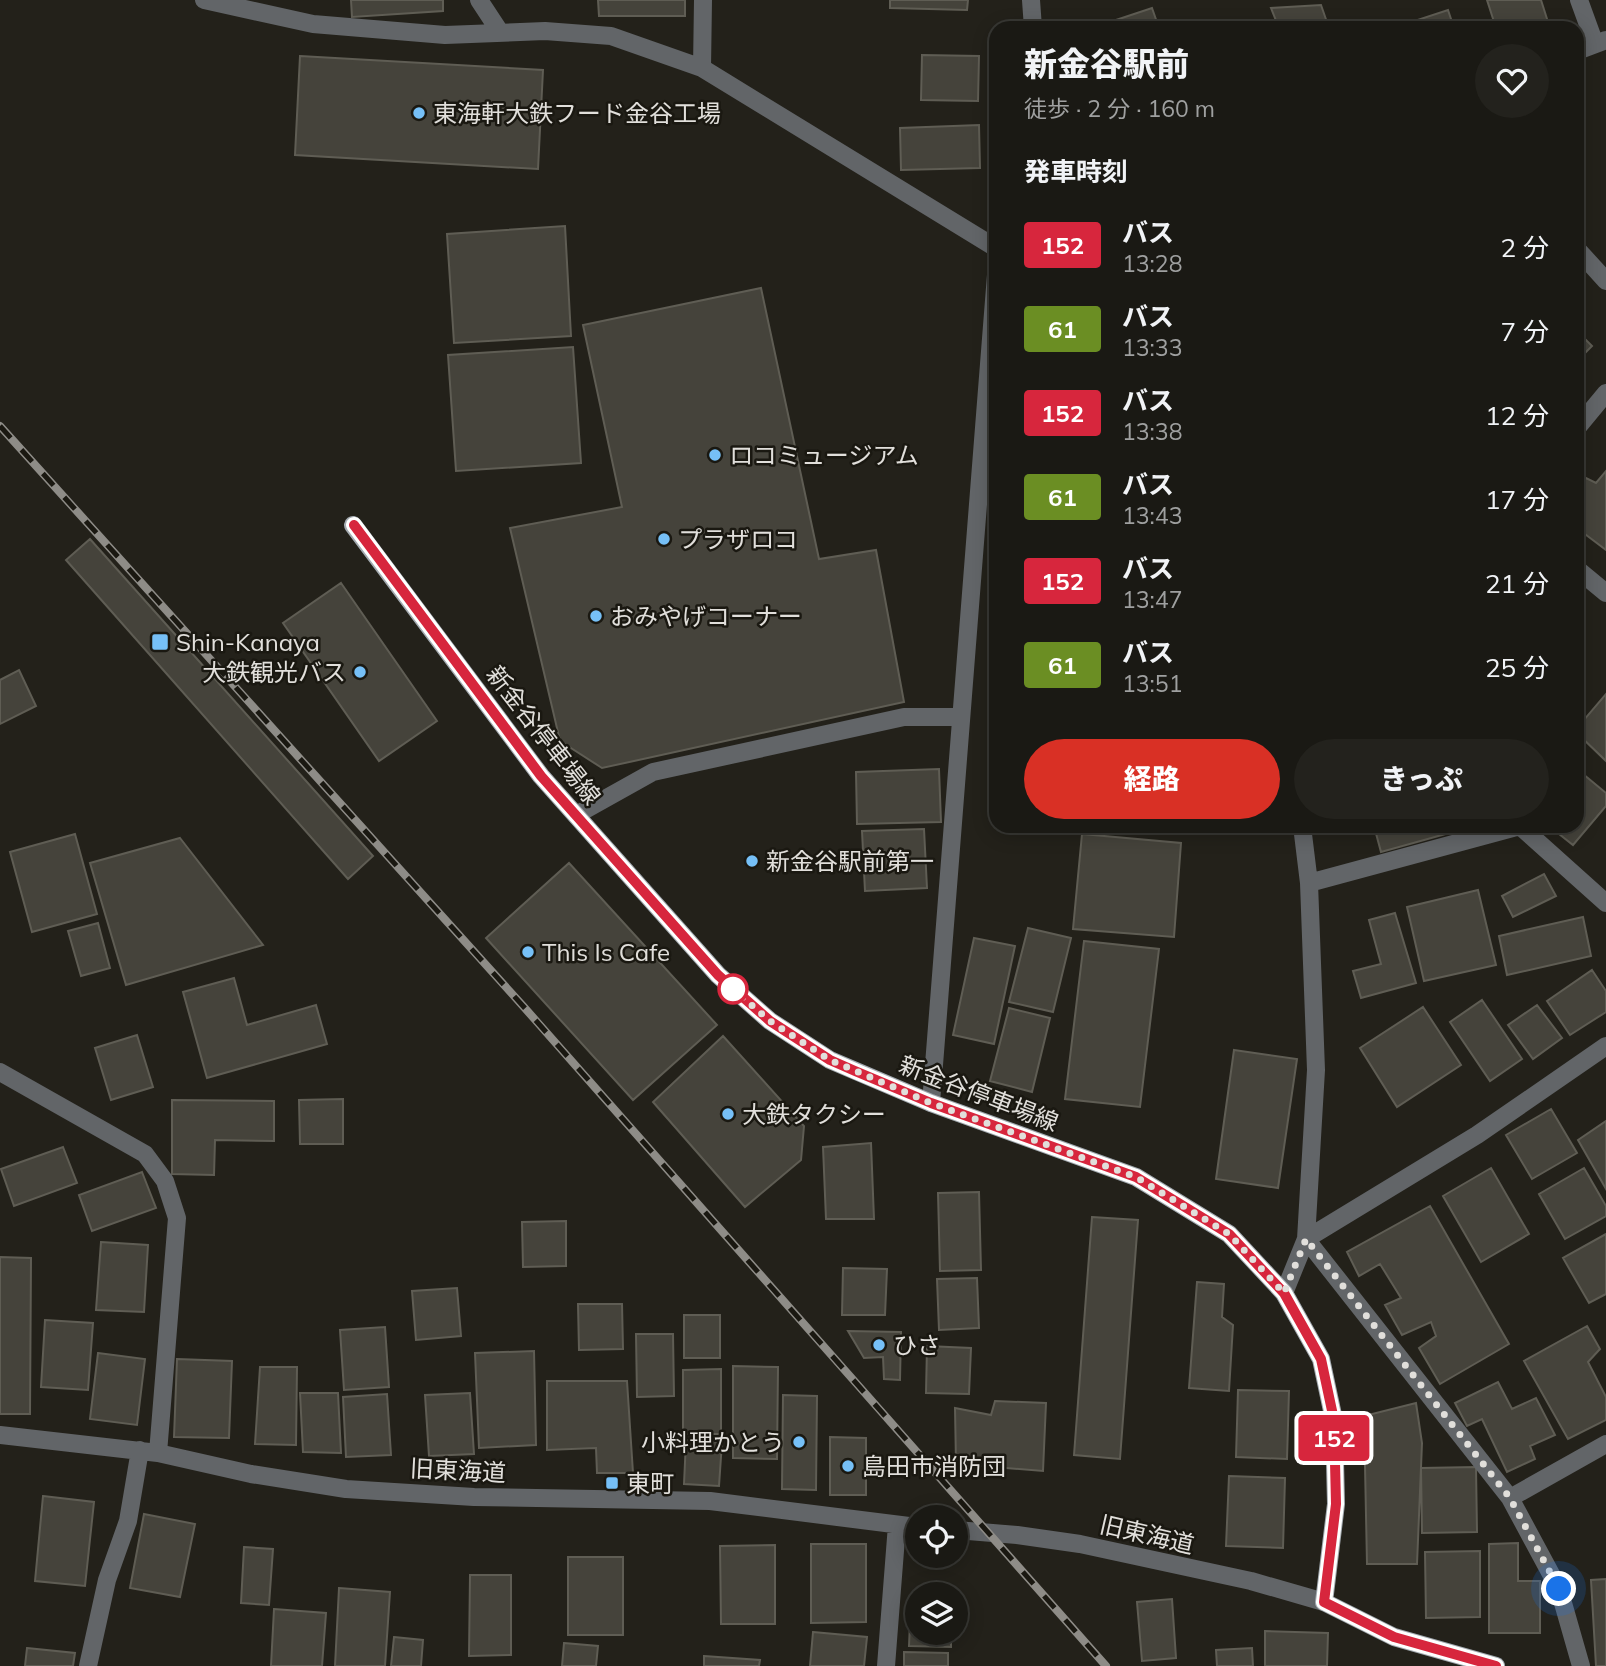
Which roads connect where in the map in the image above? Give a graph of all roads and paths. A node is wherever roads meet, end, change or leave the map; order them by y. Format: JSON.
{"nodes":[{"id":1,"x":205,"y":0,"type":"edge"},
{"id":2,"x":479,"y":0,"type":"edge"},
{"id":3,"x":703,"y":0,"type":"edge"},
{"id":4,"x":1031,"y":0,"type":"edge"},
{"id":5,"x":1578,"y":0,"type":"edge"},
{"id":6,"x":1032,"y":21,"type":"edge"},
{"id":7,"x":500,"y":32,"type":"junction"},
{"id":8,"x":1601,"y":42,"type":"edge"},
{"id":9,"x":1584,"y":48,"type":"edge"},
{"id":10,"x":702,"y":68,"type":"junction"},
{"id":11,"x":989,"y":244,"type":"edge"},
{"id":12,"x":1584,"y":257,"type":"edge"},
{"id":13,"x":1606,"y":281,"type":"edge"},
{"id":14,"x":989,"y":363,"type":"edge"},
{"id":15,"x":1606,"y":393,"type":"edge"},
{"id":16,"x":1584,"y":420,"type":"edge"},
{"id":17,"x":354,"y":525,"type":"dead end"},
{"id":18,"x":1584,"y":575,"type":"edge"},
{"id":19,"x":1606,"y":593,"type":"edge"},
{"id":20,"x":961,"y":717,"type":"junction"},
{"id":21,"x":576,"y":815,"type":"junction"},
{"id":22,"x":1303,"y":833,"type":"edge"},
{"id":23,"x":1494,"y":833,"type":"edge"},
{"id":24,"x":1528,"y":833,"type":"edge"},
{"id":25,"x":1308,"y":883,"type":"junction"},
{"id":26,"x":1606,"y":903,"type":"edge"},
{"id":27,"x":1606,"y":1046,"type":"edge"},
{"id":28,"x":0,"y":1072,"type":"edge"},
{"id":29,"x":931,"y":1103,"type":"junction"},
{"id":30,"x":1306,"y":1239,"type":"junction"},
{"id":31,"x":1284,"y":1293,"type":"junction"},
{"id":32,"x":0,"y":1435,"type":"edge"},
{"id":33,"x":1606,"y":1444,"type":"edge"},
{"id":34,"x":140,"y":1450,"type":"junction"},
{"id":35,"x":158,"y":1453,"type":"junction"},
{"id":36,"x":1510,"y":1498,"type":"junction"},
{"id":37,"x":897,"y":1525,"type":"junction"},
{"id":38,"x":905,"y":1526,"type":"edge"},
{"id":39,"x":968,"y":1531,"type":"edge"},
{"id":40,"x":1324,"y":1602,"type":"junction"},
{"id":41,"x":88,"y":1666,"type":"edge"},
{"id":42,"x":886,"y":1666,"type":"edge"},
{"id":43,"x":1496,"y":1666,"type":"edge"},
{"id":44,"x":1581,"y":1666,"type":"edge"}],
"edges":[{"from":1,"to":7,"type":"street"},
{"from":2,"to":7,"type":"street"},
{"from":3,"to":10,"type":"street"},
{"from":4,"to":6,"type":"street"},
{"from":5,"to":8,"type":"street"},
{"from":7,"to":10,"type":"street"},
{"from":8,"to":9,"type":"street"},
{"from":10,"to":11,"type":"street"},
{"from":12,"to":13,"type":"street"},
{"from":14,"to":20,"type":"street"},
{"from":15,"to":16,"type":"street"},
{"from":17,"to":21,"type":"main road","name":"新金谷停車場線"},
{"from":18,"to":19,"type":"street"},
{"from":20,"to":21,"type":"street"},
{"from":20,"to":29,"type":"street"},
{"from":21,"to":29,"type":"main road","name":"新金谷停車場線"},
{"from":22,"to":25,"type":"street"},
{"from":23,"to":25,"type":"street"},
{"from":24,"to":26,"type":"street"},
{"from":25,"to":30,"type":"street"},
{"from":27,"to":30,"type":"street"},
{"from":28,"to":35,"type":"street"},
{"from":29,"to":31,"type":"main road","name":"新金谷停車場線"},
{"from":30,"to":31,"type":"street"},
{"from":30,"to":36,"type":"street"},
{"from":31,"to":40,"type":"main road","name":"新金谷停車場線"},
{"from":32,"to":34,"type":"street","name":"旧東海道"},
{"from":33,"to":36,"type":"street"},
{"from":34,"to":35,"type":"street","name":"旧東海道"},
{"from":34,"to":41,"type":"street"},
{"from":35,"to":37,"type":"street","name":"旧東海道"},
{"from":36,"to":44,"type":"street"},
{"from":37,"to":38,"type":"street","name":"旧東海道"},
{"from":37,"to":42,"type":"street"},
{"from":39,"to":40,"type":"street","name":"旧東海道"},
{"from":40,"to":43,"type":"main road"}]}
